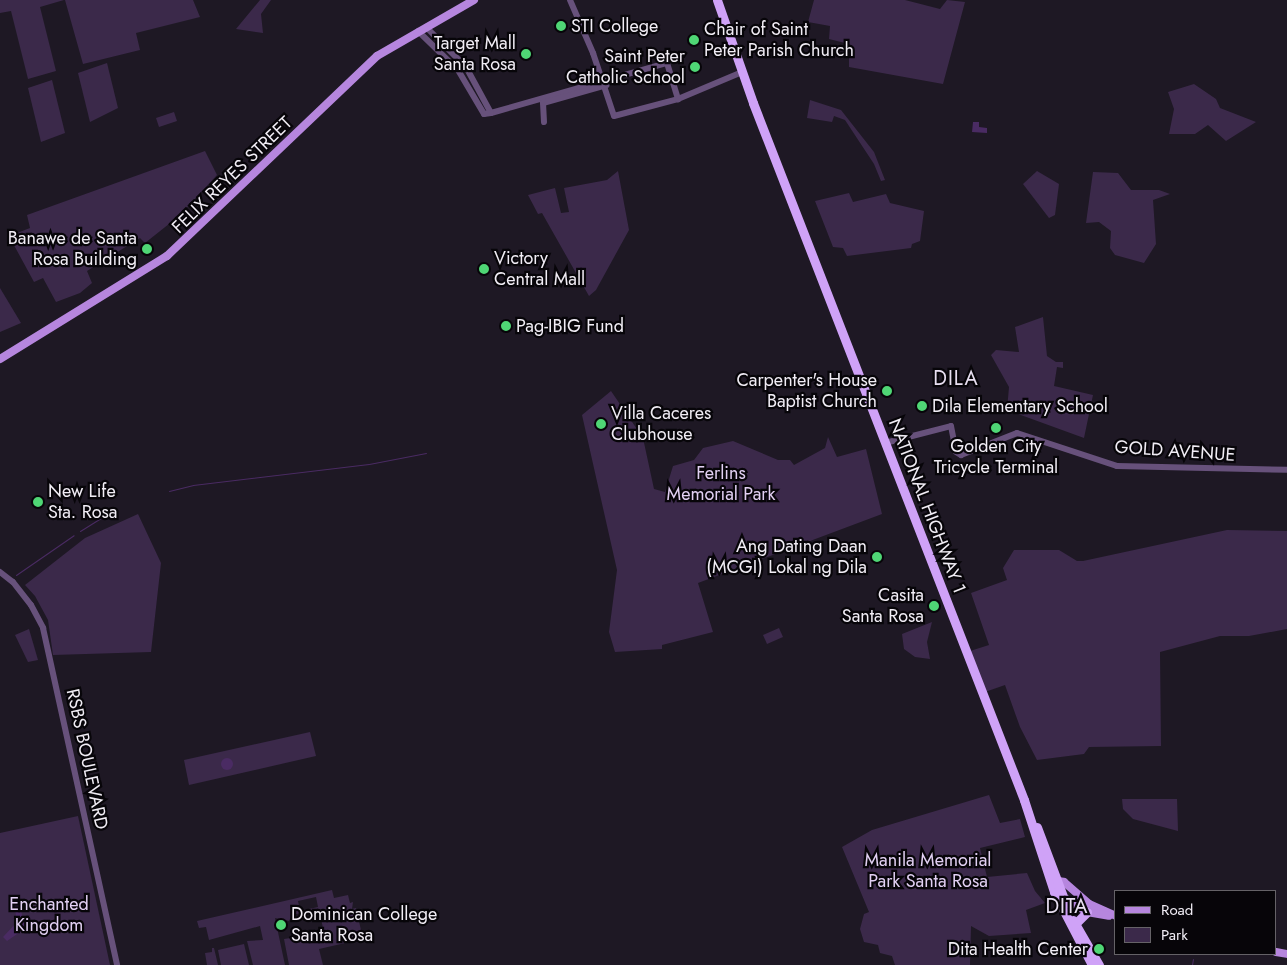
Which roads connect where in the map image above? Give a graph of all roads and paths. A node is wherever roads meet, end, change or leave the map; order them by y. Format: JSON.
{"nodes":[{"id":1,"x":474,"y":0,"type":"edge"},
{"id":2,"x":570,"y":0,"type":"edge"},
{"id":3,"x":717,"y":0,"type":"edge"},
{"id":4,"x":426,"y":27,"type":"junction"},
{"id":5,"x":418,"y":31,"type":"junction"},
{"id":6,"x":742,"y":72,"type":"junction"},
{"id":7,"x":604,"y":83,"type":"junction"},
{"id":8,"x":678,"y":99,"type":"junction"},
{"id":9,"x":528,"y":102,"type":"junction"},
{"id":10,"x":487,"y":114,"type":"junction"},
{"id":11,"x":0,"y":359,"type":"edge"},
{"id":12,"x":885,"y":443,"type":"junction"},
{"id":13,"x":1287,"y":470,"type":"edge"},
{"id":14,"x":0,"y":572,"type":"edge"},
{"id":15,"x":1053,"y":881,"type":"junction"},
{"id":16,"x":1054,"y":892,"type":"junction"},
{"id":17,"x":1063,"y":898,"type":"junction"},
{"id":18,"x":1086,"y":912,"type":"junction"},
{"id":19,"x":1114,"y":915,"type":"edge"},
{"id":20,"x":1114,"y":916,"type":"edge"},
{"id":21,"x":1075,"y":924,"type":"junction"},
{"id":22,"x":1093,"y":963,"type":"edge"},
{"id":23,"x":117,"y":965,"type":"edge"}],
"edges":[{"from":1,"to":4,"type":"main road","name":"FELIX REYES STREET"},
{"from":2,"to":7,"type":"street"},
{"from":3,"to":6,"type":"highway","name":"NATIONAL HIGHWAY 1"},
{"from":4,"to":5,"type":"main road","name":"FELIX REYES STREET"},
{"from":4,"to":10,"type":"street"},
{"from":5,"to":10,"type":"street"},
{"from":5,"to":11,"type":"main road","name":"FELIX REYES STREET"},
{"from":6,"to":8,"type":"street"},
{"from":6,"to":12,"type":"highway","name":"NATIONAL HIGHWAY 1"},
{"from":7,"to":8,"type":"street"},
{"from":7,"to":8,"type":"street"},
{"from":7,"to":9,"type":"street"},
{"from":7,"to":9,"type":"street"},
{"from":9,"to":10,"type":"street"},
{"from":12,"to":13,"type":"street","name":"GOLD AVENUE"},
{"from":12,"to":15,"type":"highway","name":"NATIONAL HIGHWAY 1"},
{"from":14,"to":23,"type":"street","name":"RSBS BOULEVARD"},
{"from":15,"to":16,"type":"highway","name":"NATIONAL HIGHWAY 1"},
{"from":15,"to":17,"type":"highway","name":"NATIONAL HIGHWAY 1"},
{"from":15,"to":19,"type":"main road"},
{"from":16,"to":17,"type":"main road"},
{"from":16,"to":22,"type":"highway","name":"NATIONAL HIGHWAY 1"},
{"from":17,"to":18,"type":"main road"},
{"from":17,"to":21,"type":"highway","name":"NATIONAL HIGHWAY 1"},
{"from":18,"to":20,"type":"main road"},
{"from":18,"to":21,"type":"highway"},
{"from":21,"to":22,"type":"highway","name":"NATIONAL HIGHWAY 1"}]}
